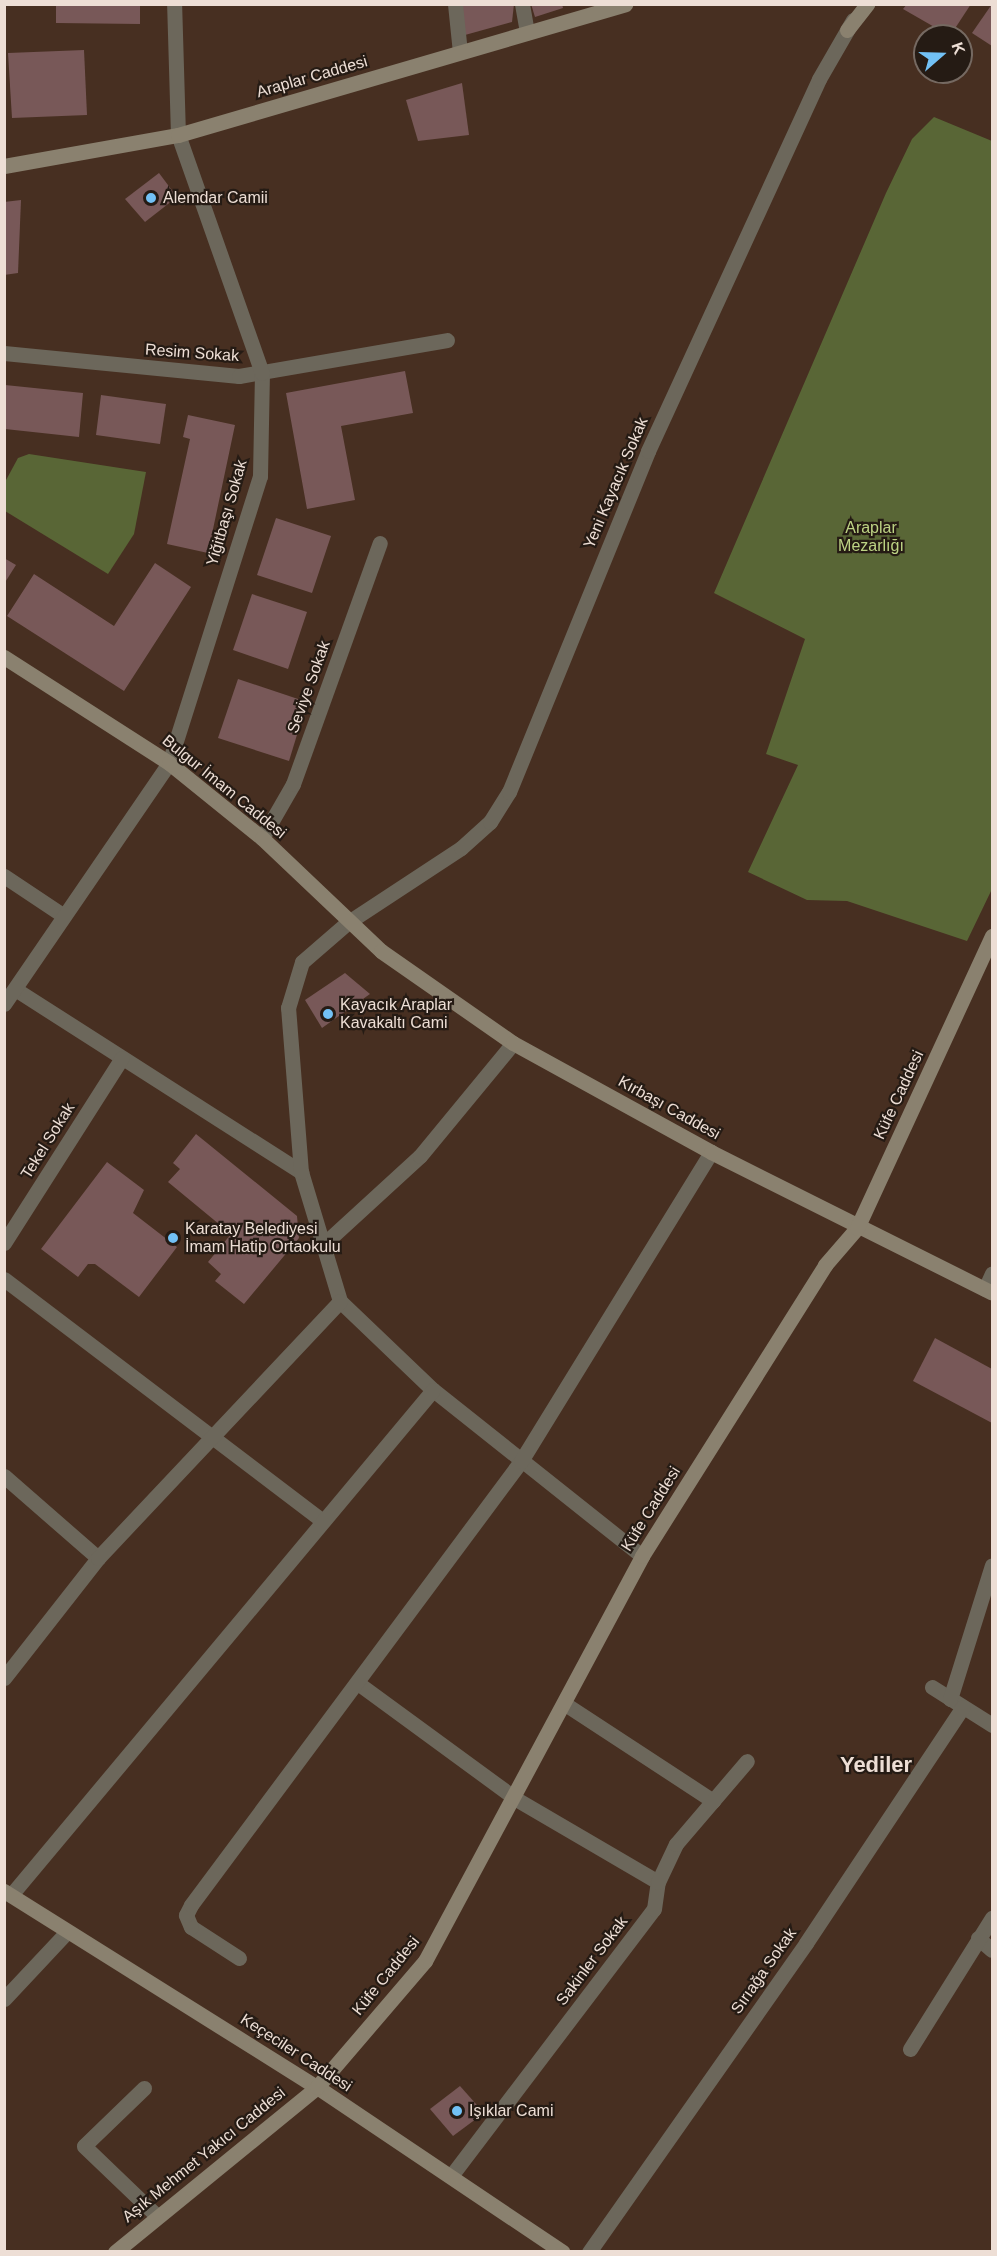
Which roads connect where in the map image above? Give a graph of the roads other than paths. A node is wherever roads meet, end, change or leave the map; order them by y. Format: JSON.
{"nodes":[{"id":1,"x":174,"y":4,"type":"edge"},
{"id":2,"x":455,"y":4,"type":"edge"},
{"id":3,"x":522,"y":4,"type":"edge"},
{"id":4,"x":625,"y":4,"type":"edge"},
{"id":5,"x":862,"y":4,"type":"edge"},
{"id":6,"x":867,"y":4,"type":"edge"},
{"id":7,"x":847,"y":30,"type":"junction"},
{"id":8,"x":527,"y":33,"type":"junction"},
{"id":9,"x":460,"y":52,"type":"junction"},
{"id":10,"x":178,"y":135,"type":"junction"},
{"id":11,"x":4,"y":166,"type":"edge"},
{"id":12,"x":447,"y":340,"type":"dead end"},
{"id":13,"x":4,"y":352,"type":"edge"},
{"id":14,"x":262,"y":373,"type":"junction"},
{"id":15,"x":380,"y":543,"type":"dead end"},
{"id":16,"x":4,"y":657,"type":"edge"},
{"id":17,"x":169,"y":763,"type":"junction"},
{"id":18,"x":262,"y":838,"type":"junction"},
{"id":19,"x":4,"y":876,"type":"edge"},
{"id":20,"x":61,"y":914,"type":"junction"},
{"id":21,"x":347,"y":923,"type":"junction"},
{"id":22,"x":993,"y":936,"type":"edge"},
{"id":23,"x":15,"y":989,"type":"junction"},
{"id":24,"x":4,"y":1004,"type":"edge"},
{"id":25,"x":513,"y":1043,"type":"junction"},
{"id":26,"x":122,"y":1058,"type":"junction"},
{"id":27,"x":711,"y":1152,"type":"junction"},
{"id":28,"x":301,"y":1172,"type":"junction"},
{"id":29,"x":857,"y":1228,"type":"junction"},
{"id":30,"x":326,"y":1242,"type":"junction"},
{"id":31,"x":4,"y":1243,"type":"edge"},
{"id":32,"x":993,"y":1273,"type":"edge"},
{"id":33,"x":4,"y":1279,"type":"edge"},
{"id":34,"x":989,"y":1291,"type":"edge"},
{"id":35,"x":340,"y":1300,"type":"junction"},
{"id":36,"x":433,"y":1390,"type":"junction"},
{"id":37,"x":213,"y":1433,"type":"junction"},
{"id":38,"x":521,"y":1461,"type":"junction"},
{"id":39,"x":4,"y":1476,"type":"edge"},
{"id":40,"x":321,"y":1520,"type":"junction"},
{"id":41,"x":642,"y":1556,"type":"junction"},
{"id":42,"x":98,"y":1558,"type":"junction"},
{"id":43,"x":993,"y":1565,"type":"edge"},
{"id":44,"x":4,"y":1678,"type":"edge"},
{"id":45,"x":359,"y":1684,"type":"junction"},
{"id":46,"x":932,"y":1687,"type":"dead end"},
{"id":47,"x":957,"y":1703,"type":"junction"},
{"id":48,"x":565,"y":1704,"type":"junction"},
{"id":49,"x":993,"y":1725,"type":"edge"},
{"id":50,"x":747,"y":1761,"type":"dead end"},
{"id":51,"x":516,"y":1799,"type":"junction"},
{"id":52,"x":713,"y":1800,"type":"junction"},
{"id":53,"x":658,"y":1882,"type":"junction"},
{"id":54,"x":8,"y":1893,"type":"edge"},
{"id":55,"x":993,"y":1918,"type":"edge"},
{"id":56,"x":68,"y":1932,"type":"junction"},
{"id":57,"x":978,"y":1938,"type":"junction"},
{"id":58,"x":993,"y":1950,"type":"edge"},
{"id":59,"x":239,"y":1958,"type":"dead end"},
{"id":60,"x":4,"y":2000,"type":"edge"},
{"id":61,"x":910,"y":2049,"type":"dead end"},
{"id":62,"x":317,"y":2087,"type":"junction"},
{"id":63,"x":144,"y":2088,"type":"dead end"},
{"id":64,"x":451,"y":2176,"type":"junction"},
{"id":65,"x":157,"y":2216,"type":"junction"},
{"id":66,"x":557,"y":2250,"type":"edge"},
{"id":67,"x":115,"y":2252,"type":"edge"},
{"id":68,"x":589,"y":2252,"type":"edge"}],
"edges":[{"from":1,"to":10,"type":"street","name":"Yiğitbaşı Sokak"},
{"from":2,"to":9,"type":"street"},
{"from":3,"to":8,"type":"street"},
{"from":4,"to":8,"type":"street","name":"Araplar Caddesi"},
{"from":5,"to":7,"type":"street","name":"Yeni Kayacık Sokak"},
{"from":6,"to":7,"type":"street"},
{"from":7,"to":21,"type":"street","name":"Yeni Kayacık Sokak"},
{"from":8,"to":9,"type":"street","name":"Araplar Caddesi"},
{"from":9,"to":10,"type":"street","name":"Araplar Caddesi"},
{"from":10,"to":11,"type":"street","name":"Araplar Caddesi"},
{"from":10,"to":14,"type":"street","name":"Yiğitbaşı Sokak"},
{"from":12,"to":14,"type":"street","name":"Resim Sokak"},
{"from":13,"to":14,"type":"street","name":"Resim Sokak"},
{"from":14,"to":17,"type":"street","name":"Yiğitbaşı Sokak"},
{"from":15,"to":18,"type":"street","name":"Seviye Sokak"},
{"from":16,"to":17,"type":"street","name":"Bulgur İmam Caddesi"},
{"from":17,"to":18,"type":"street","name":"Bulgur İmam Caddesi"},
{"from":17,"to":20,"type":"street","name":"Yiğitbaşı Sokak"},
{"from":18,"to":21,"type":"street","name":"Bulgur İmam Caddesi"},
{"from":19,"to":20,"type":"street"},
{"from":20,"to":23,"type":"street","name":"Yiğitbaşı Sokak"},
{"from":21,"to":25,"type":"street","name":"Kırbaşı Caddesi"},
{"from":21,"to":28,"type":"street","name":"Yeni Kayacık Sokak"},
{"from":22,"to":29,"type":"street","name":"Küfe Caddesi"},
{"from":23,"to":24,"type":"street","name":"Yiğitbaşı Sokak"},
{"from":23,"to":26,"type":"street"},
{"from":25,"to":27,"type":"street","name":"Kırbaşı Caddesi"},
{"from":25,"to":30,"type":"street"},
{"from":26,"to":28,"type":"street"},
{"from":26,"to":31,"type":"street","name":"Tekel Sokak"},
{"from":27,"to":29,"type":"street","name":"Kırbaşı Caddesi"},
{"from":27,"to":38,"type":"street"},
{"from":28,"to":30,"type":"street","name":"Yeni Kayacık Sokak"},
{"from":29,"to":34,"type":"street","name":"Kırbaşı Caddesi"},
{"from":29,"to":41,"type":"street","name":"Küfe Caddesi"},
{"from":30,"to":35,"type":"street","name":"Yeni Kayacık Sokak"},
{"from":32,"to":34,"type":"street"},
{"from":33,"to":37,"type":"street"},
{"from":35,"to":36,"type":"street"},
{"from":35,"to":37,"type":"street"},
{"from":36,"to":38,"type":"street"},
{"from":36,"to":40,"type":"street"},
{"from":37,"to":40,"type":"street"},
{"from":37,"to":42,"type":"street"},
{"from":38,"to":41,"type":"street"},
{"from":38,"to":45,"type":"street"},
{"from":39,"to":42,"type":"street"},
{"from":40,"to":54,"type":"street"},
{"from":41,"to":48,"type":"street","name":"Küfe Caddesi"},
{"from":42,"to":44,"type":"street"},
{"from":43,"to":47,"type":"street","name":"Sırıağa Sokak"},
{"from":45,"to":51,"type":"street"},
{"from":45,"to":59,"type":"street"},
{"from":46,"to":47,"type":"street"},
{"from":47,"to":49,"type":"street"},
{"from":47,"to":68,"type":"street","name":"Sırıağa Sokak"},
{"from":48,"to":51,"type":"street","name":"Küfe Caddesi"},
{"from":48,"to":52,"type":"street"},
{"from":50,"to":52,"type":"street","name":"Sakinler Sokak"},
{"from":51,"to":53,"type":"street"},
{"from":51,"to":62,"type":"street","name":"Küfe Caddesi"},
{"from":52,"to":53,"type":"street","name":"Sakinler Sokak"},
{"from":53,"to":64,"type":"street","name":"Sakinler Sokak"},
{"from":54,"to":56,"type":"street","name":"Keçeciler Caddesi"},
{"from":55,"to":57,"type":"street"},
{"from":56,"to":60,"type":"street"},
{"from":56,"to":62,"type":"street","name":"Keçeciler Caddesi"},
{"from":57,"to":58,"type":"street"},
{"from":57,"to":61,"type":"street"},
{"from":62,"to":64,"type":"street","name":"Keçeciler Caddesi"},
{"from":62,"to":65,"type":"street","name":"Aşık Mehmet Yakıcı Caddesi"},
{"from":63,"to":65,"type":"street"},
{"from":64,"to":66,"type":"street","name":"Keçeciler Caddesi"},
{"from":65,"to":67,"type":"street","name":"Aşık Mehmet Yakıcı Caddesi"}]}
